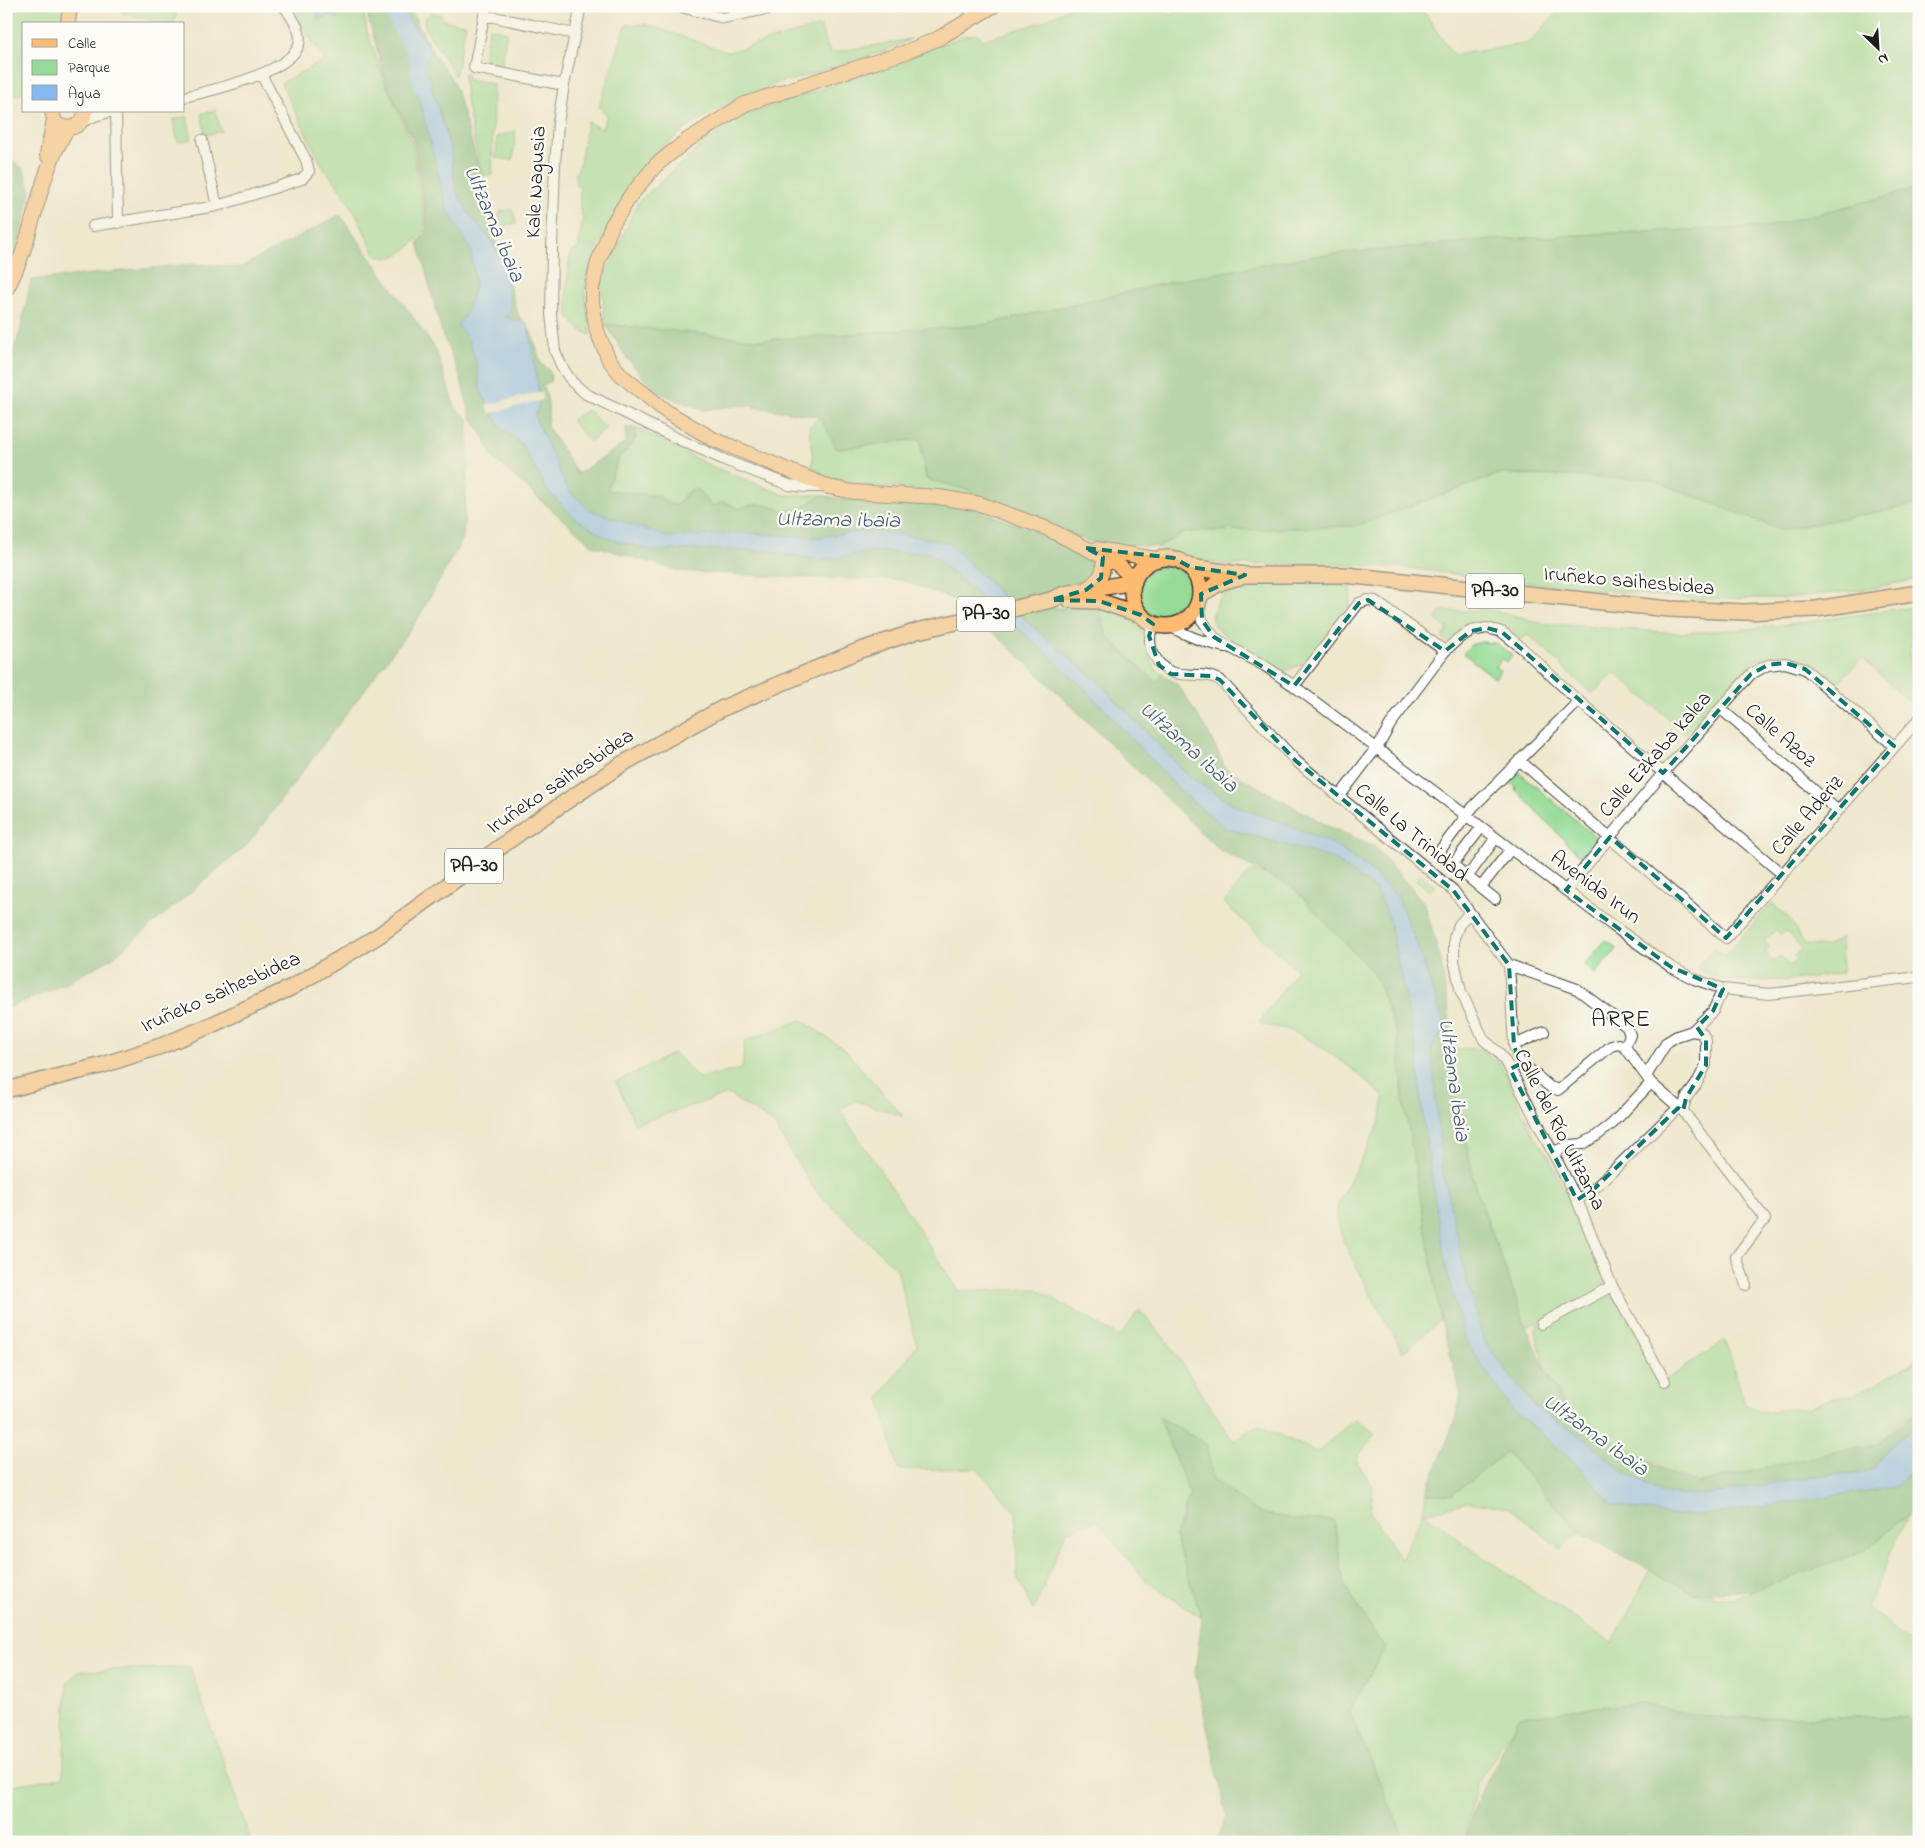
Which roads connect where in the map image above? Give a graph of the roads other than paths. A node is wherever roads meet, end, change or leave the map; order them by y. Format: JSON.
{"nodes":[{"id":1,"x":70,"y":6,"type":"edge"},
{"id":2,"x":284,"y":6,"type":"edge"},
{"id":3,"x":581,"y":6,"type":"edge"},
{"id":4,"x":677,"y":6,"type":"edge"},
{"id":5,"x":993,"y":6,"type":"edge"},
{"id":6,"x":777,"y":8,"type":"edge"},
{"id":7,"x":485,"y":11,"type":"edge"},
{"id":8,"x":971,"y":12,"type":"edge"},
{"id":9,"x":68,"y":22,"type":"edge"},
{"id":10,"x":575,"y":34,"type":"junction"},
{"id":11,"x":261,"y":74,"type":"junction"},
{"id":12,"x":564,"y":85,"type":"junction"},
{"id":13,"x":185,"y":97,"type":"edge"},
{"id":14,"x":110,"y":112,"type":"edge"},
{"id":15,"x":114,"y":112,"type":"edge"},
{"id":16,"x":53,"y":115,"type":"edge"},
{"id":17,"x":78,"y":121,"type":"edge"},
{"id":18,"x":202,"y":140,"type":"dead end"},
{"id":19,"x":37,"y":202,"type":"junction"},
{"id":20,"x":217,"y":206,"type":"junction"},
{"id":21,"x":118,"y":223,"type":"junction"},
{"id":22,"x":94,"y":226,"type":"dead end"},
{"id":23,"x":6,"y":290,"type":"edge"},
{"id":24,"x":829,"y":487,"type":"junction"},
{"id":25,"x":1086,"y":548,"type":"junction"},
{"id":26,"x":1103,"y":557,"type":"junction"},
{"id":27,"x":1156,"y":559,"type":"junction"},
{"id":28,"x":1190,"y":567,"type":"junction"},
{"id":29,"x":1245,"y":575,"type":"junction"},
{"id":30,"x":1134,"y":580,"type":"junction"},
{"id":31,"x":1086,"y":590,"type":"junction"},
{"id":32,"x":1919,"y":593,"type":"edge"},
{"id":33,"x":1200,"y":599,"type":"junction"},
{"id":34,"x":1051,"y":600,"type":"junction"},
{"id":35,"x":1147,"y":619,"type":"junction"},
{"id":36,"x":1169,"y":626,"type":"junction"},
{"id":37,"x":1231,"y":648,"type":"junction"},
{"id":38,"x":1445,"y":651,"type":"junction"},
{"id":39,"x":1294,"y":686,"type":"junction"},
{"id":40,"x":1579,"y":701,"type":"junction"},
{"id":41,"x":1721,"y":709,"type":"junction"},
{"id":42,"x":1919,"y":719,"type":"edge"},
{"id":43,"x":1894,"y":746,"type":"junction"},
{"id":44,"x":1375,"y":749,"type":"junction"},
{"id":45,"x":1519,"y":760,"type":"junction"},
{"id":46,"x":1663,"y":773,"type":"junction"},
{"id":47,"x":1339,"y":797,"type":"junction"},
{"id":48,"x":1838,"y":811,"type":"junction"},
{"id":49,"x":1465,"y":816,"type":"junction"},
{"id":50,"x":1480,"y":828,"type":"junction"},
{"id":51,"x":1610,"y":837,"type":"junction"},
{"id":52,"x":1495,"y":839,"type":"junction"},
{"id":53,"x":1510,"y":850,"type":"junction"},
{"id":54,"x":1453,"y":864,"type":"junction"},
{"id":55,"x":1782,"y":874,"type":"junction"},
{"id":56,"x":1468,"y":876,"type":"junction"},
{"id":57,"x":1481,"y":887,"type":"junction"},
{"id":58,"x":1566,"y":890,"type":"junction"},
{"id":59,"x":1495,"y":899,"type":"dead end"},
{"id":60,"x":1469,"y":913,"type":"junction"},
{"id":61,"x":1509,"y":965,"type":"junction"},
{"id":62,"x":1919,"y":977,"type":"edge"},
{"id":63,"x":1723,"y":989,"type":"junction"},
{"id":64,"x":1692,"y":1031,"type":"junction"},
{"id":65,"x":1544,"y":1032,"type":"dead end"},
{"id":66,"x":1514,"y":1045,"type":"junction"},
{"id":67,"x":1625,"y":1047,"type":"junction"},
{"id":68,"x":1520,"y":1064,"type":"junction"},
{"id":69,"x":1510,"y":1069,"type":"junction"},
{"id":70,"x":1648,"y":1080,"type":"junction"},
{"id":71,"x":6,"y":1090,"type":"edge"},
{"id":72,"x":1680,"y":1109,"type":"junction"},
{"id":73,"x":1553,"y":1152,"type":"junction"},
{"id":74,"x":1577,"y":1200,"type":"junction"},
{"id":75,"x":1746,"y":1285,"type":"dead end"},
{"id":76,"x":1612,"y":1286,"type":"junction"},
{"id":77,"x":1541,"y":1324,"type":"dead end"},
{"id":78,"x":1665,"y":1381,"type":"dead end"}],
"edges":[{"from":1,"to":9,"type":"main road"},
{"from":2,"to":11,"type":"street"},
{"from":3,"to":10,"type":"street","name":"Kale Nagusia"},
{"from":4,"to":6,"type":"street"},
{"from":5,"to":8,"type":"main road"},
{"from":7,"to":10,"type":"street"},
{"from":7,"to":12,"type":"street"},
{"from":8,"to":24,"type":"main road"},
{"from":10,"to":12,"type":"street","name":"Kale Nagusia"},
{"from":11,"to":13,"type":"street"},
{"from":11,"to":20,"type":"street"},
{"from":12,"to":24,"type":"street","name":"Kale Nagusia"},
{"from":14,"to":17,"type":"street"},
{"from":15,"to":21,"type":"street"},
{"from":16,"to":17,"type":"main road"},
{"from":16,"to":19,"type":"main road"},
{"from":17,"to":19,"type":"main road"},
{"from":18,"to":20,"type":"street"},
{"from":19,"to":23,"type":"main road"},
{"from":20,"to":21,"type":"street"},
{"from":21,"to":22,"type":"street"},
{"from":24,"to":25,"type":"main road"},
{"from":25,"to":26,"type":"main road"},
{"from":25,"to":27,"type":"main road"},
{"from":26,"to":30,"type":"main road"},
{"from":26,"to":31,"type":"main road"},
{"from":27,"to":28,"type":"highway","number":"PA-30"},
{"from":27,"to":30,"type":"highway"},
{"from":28,"to":29,"type":"highway","name":"Iruñeko saihesbidea","number":"PA-30"},
{"from":28,"to":33,"type":"highway"},
{"from":29,"to":32,"type":"highway","name":"Iruñeko saihesbidea","number":"PA-30"},
{"from":29,"to":33,"type":"highway","name":"Iruñeko saihesbidea","number":"PA-30"},
{"from":30,"to":31,"type":"highway","name":"Iruñeko saihesbidea","number":"PA-30"},
{"from":30,"to":35,"type":"highway"},
{"from":31,"to":34,"type":"highway","name":"Iruñeko saihesbidea","number":"PA-30"},
{"from":33,"to":36,"type":"highway","number":"PA-30"},
{"from":33,"to":37,"type":"street"},
{"from":34,"to":35,"type":"highway","name":"Iruñeko saihesbidea","number":"PA-30"},
{"from":34,"to":71,"type":"highway","name":"Iruñeko saihesbidea","number":"PA-30"},
{"from":35,"to":36,"type":"highway","number":"PA-30"},
{"from":35,"to":47,"type":"street","name":"Calle La Trinidad"},
{"from":36,"to":37,"type":"street"},
{"from":37,"to":39,"type":"street","name":"Avenida Irun"},
{"from":38,"to":39,"type":"street"},
{"from":38,"to":40,"type":"street"},
{"from":38,"to":44,"type":"street"},
{"from":39,"to":44,"type":"street","name":"Avenida Irun"},
{"from":40,"to":45,"type":"street"},
{"from":40,"to":46,"type":"street"},
{"from":41,"to":43,"type":"street","name":"Calle Ezkaba kalea"},
{"from":41,"to":46,"type":"street","name":"Calle Ezkaba kalea"},
{"from":41,"to":48,"type":"street","name":"Calle Azoz"},
{"from":42,"to":43,"type":"street","name":"Calle Aderiz"},
{"from":43,"to":48,"type":"street","name":"Calle Aderiz"},
{"from":44,"to":47,"type":"street"},
{"from":44,"to":49,"type":"street","name":"Avenida Irun"},
{"from":45,"to":49,"type":"street"},
{"from":45,"to":51,"type":"street"},
{"from":46,"to":51,"type":"street","name":"Calle Ezkaba kalea"},
{"from":46,"to":55,"type":"street"},
{"from":47,"to":60,"type":"street","name":"Calle La Trinidad"},
{"from":48,"to":55,"type":"street","name":"Calle Aderiz"},
{"from":49,"to":50,"type":"street","name":"Avenida Irun"},
{"from":49,"to":54,"type":"street"},
{"from":50,"to":52,"type":"street","name":"Avenida Irun"},
{"from":50,"to":54,"type":"street"},
{"from":51,"to":55,"type":"street","name":"Calle Aderiz"},
{"from":51,"to":58,"type":"street","name":"Calle Ezkaba kalea"},
{"from":52,"to":53,"type":"street","name":"Avenida Irun"},
{"from":52,"to":56,"type":"street"},
{"from":53,"to":57,"type":"street"},
{"from":53,"to":58,"type":"street","name":"Avenida Irun"},
{"from":54,"to":56,"type":"street"},
{"from":56,"to":57,"type":"street"},
{"from":57,"to":59,"type":"street"},
{"from":58,"to":63,"type":"street","name":"Avenida Irun"},
{"from":60,"to":61,"type":"street","name":"Calle La Trinidad"},
{"from":60,"to":69,"type":"street","name":"Calle del Río Ultzama"},
{"from":61,"to":66,"type":"street"},
{"from":61,"to":67,"type":"street"},
{"from":62,"to":63,"type":"street","name":"Avenida Irun"},
{"from":63,"to":64,"type":"street"},
{"from":64,"to":70,"type":"street"},
{"from":64,"to":72,"type":"street"},
{"from":65,"to":66,"type":"street"},
{"from":66,"to":68,"type":"street"},
{"from":67,"to":68,"type":"street"},
{"from":67,"to":70,"type":"street"},
{"from":68,"to":69,"type":"street"},
{"from":69,"to":73,"type":"street","name":"Calle del Río Ultzama"},
{"from":70,"to":72,"type":"street"},
{"from":70,"to":73,"type":"street"},
{"from":72,"to":74,"type":"street"},
{"from":72,"to":75,"type":"street"},
{"from":73,"to":74,"type":"street","name":"Calle del Río Ultzama"},
{"from":74,"to":76,"type":"street","name":"Calle del Río Ultzama"},
{"from":76,"to":77,"type":"street"},
{"from":76,"to":78,"type":"street","name":"Calle del Río Ultzama"}]}
